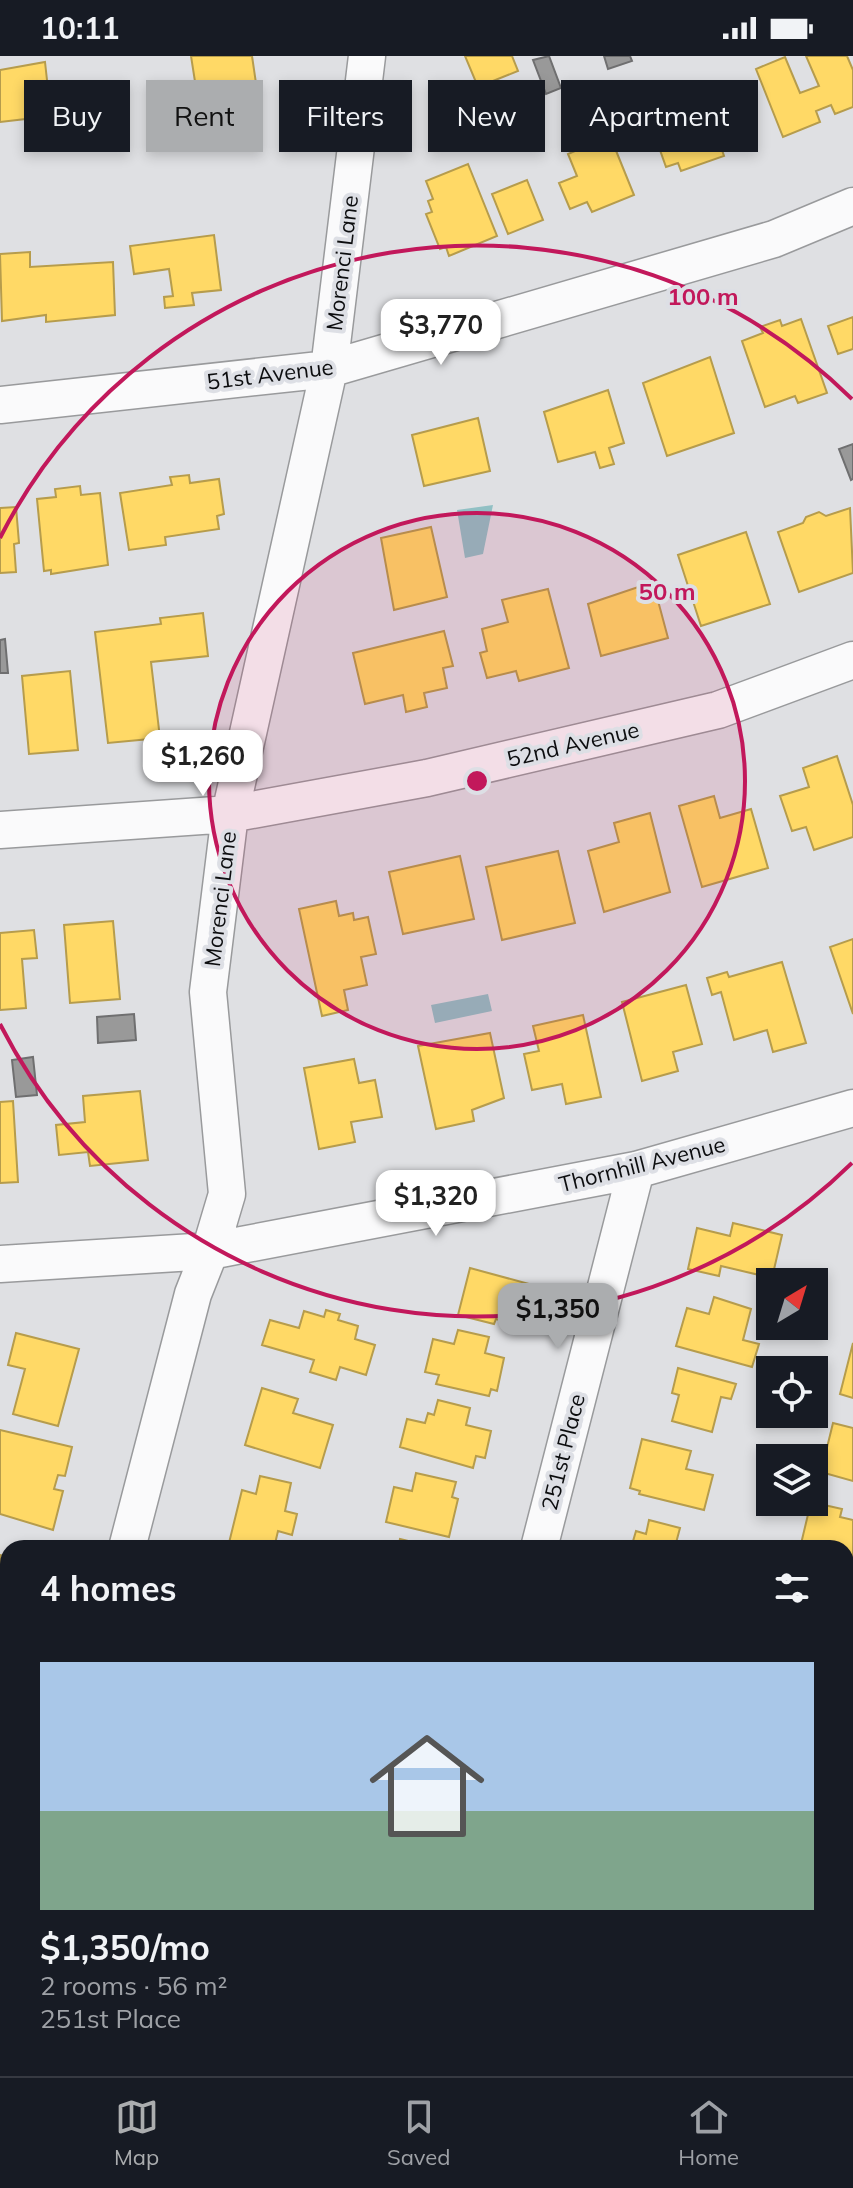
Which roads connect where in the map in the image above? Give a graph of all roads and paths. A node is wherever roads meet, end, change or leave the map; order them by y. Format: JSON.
{"nodes":[{"id":1,"x":367,"y":56,"type":"edge"},
{"id":2,"x":853,"y":206,"type":"edge"},
{"id":3,"x":329,"y":369,"type":"junction"},
{"id":4,"x":0,"y":405,"type":"edge"},
{"id":5,"x":853,"y":660,"type":"edge"},
{"id":6,"x":230,"y":814,"type":"junction"},
{"id":7,"x":0,"y":830,"type":"edge"},
{"id":8,"x":853,"y":1108,"type":"edge"},
{"id":9,"x":636,"y":1170,"type":"junction"},
{"id":10,"x":210,"y":1251,"type":"junction"},
{"id":11,"x":0,"y":1264,"type":"edge"},
{"id":12,"x":129,"y":1540,"type":"edge"},
{"id":13,"x":541,"y":1540,"type":"edge"}],
"edges":[{"from":1,"to":3,"type":"street","name":"Morenci Lane"},
{"from":2,"to":3,"type":"street","name":"51st Avenue"},
{"from":3,"to":4,"type":"street","name":"51st Avenue"},
{"from":3,"to":6,"type":"street","name":"Morenci Lane"},
{"from":5,"to":6,"type":"street","name":"52nd Avenue"},
{"from":6,"to":7,"type":"street","name":"52nd Avenue"},
{"from":6,"to":10,"type":"street","name":"Morenci Lane"},
{"from":8,"to":9,"type":"street","name":"Thornhill Avenue"},
{"from":9,"to":10,"type":"street","name":"Thornhill Avenue"},
{"from":9,"to":13,"type":"street","name":"251st Place"},
{"from":10,"to":11,"type":"street","name":"Thornhill Avenue"},
{"from":10,"to":12,"type":"street","name":"Morenci Lane"}]}
